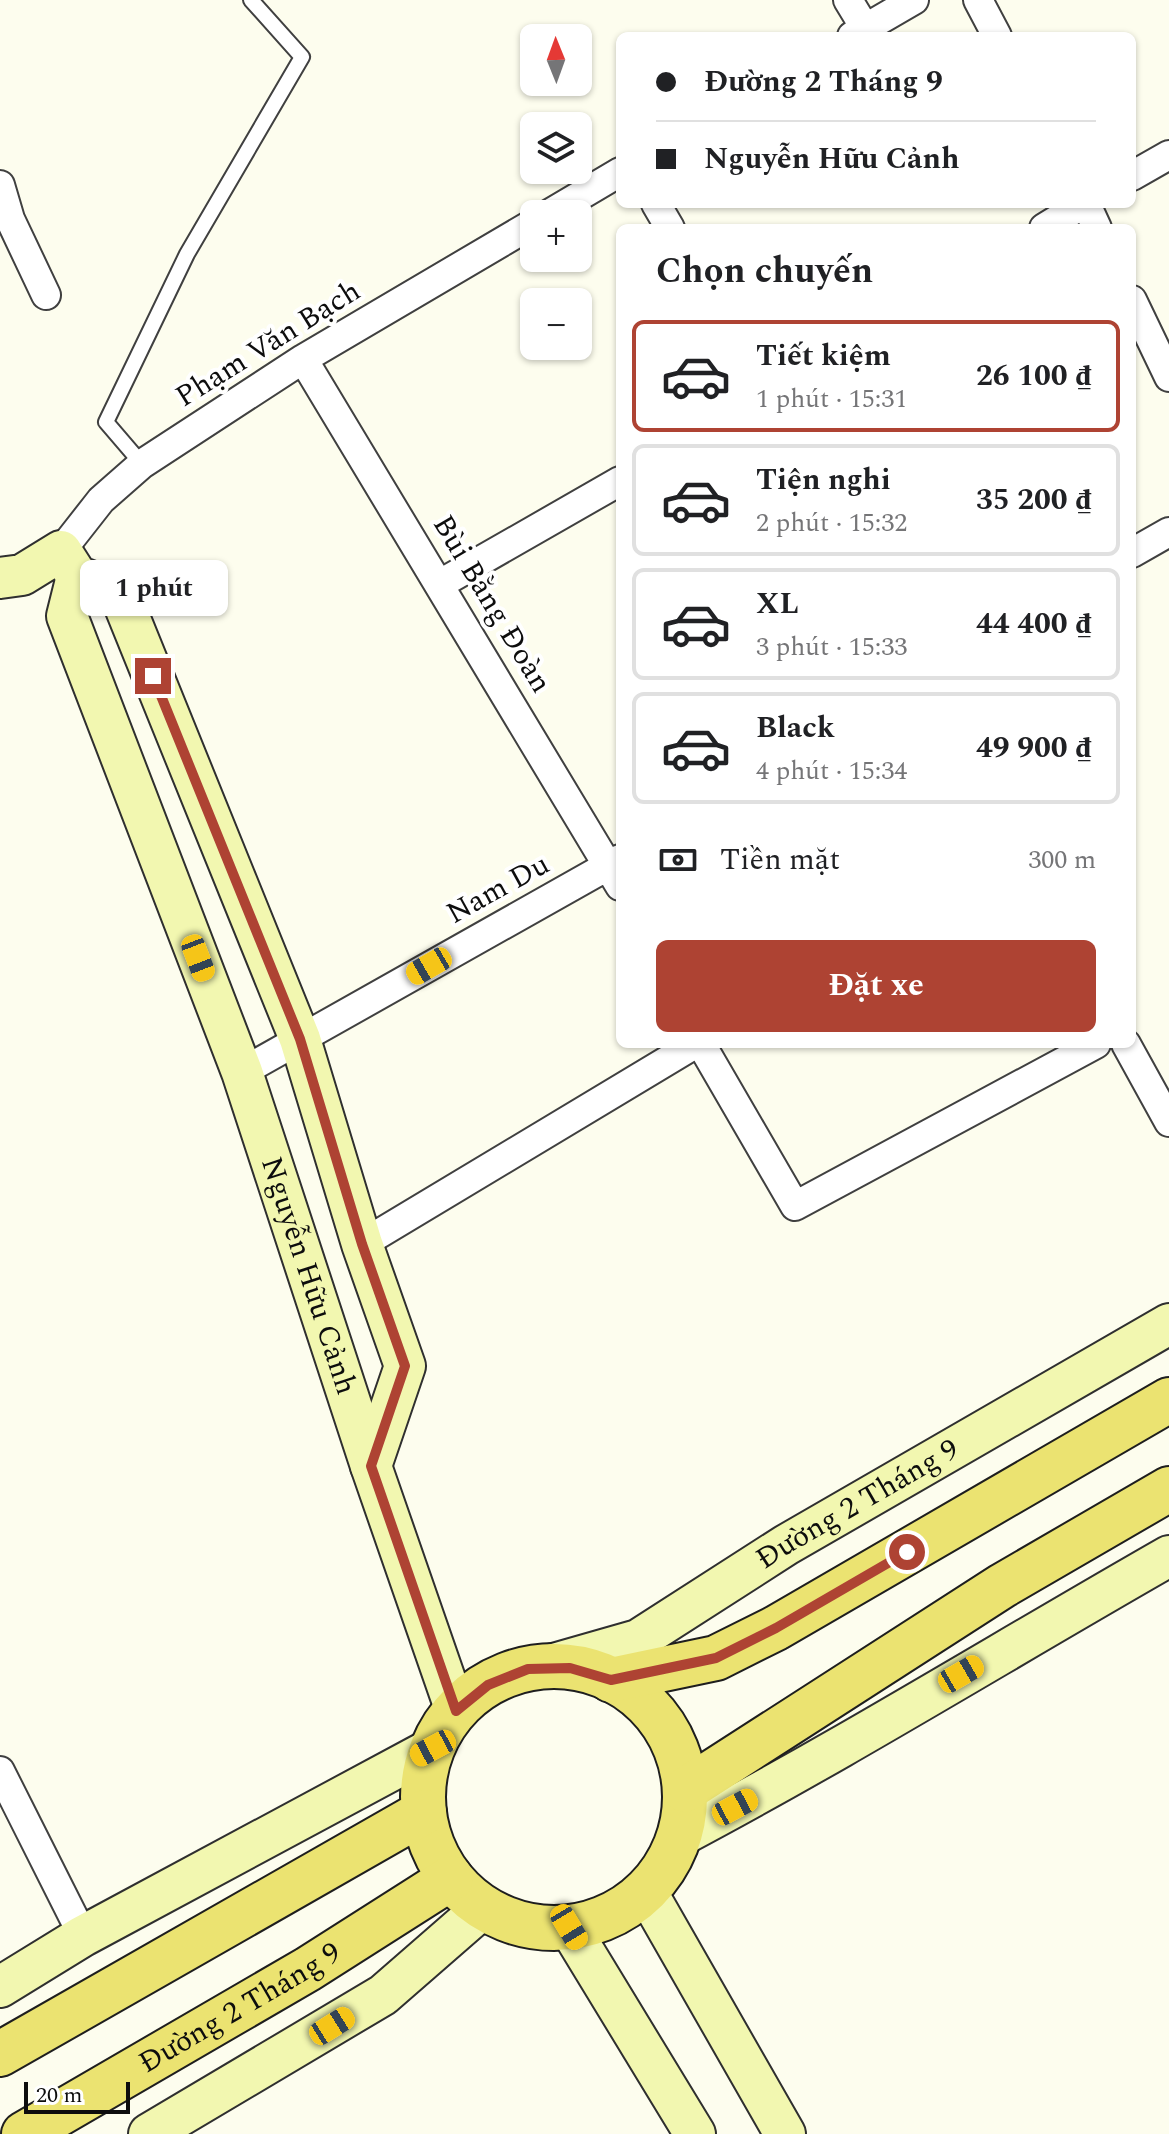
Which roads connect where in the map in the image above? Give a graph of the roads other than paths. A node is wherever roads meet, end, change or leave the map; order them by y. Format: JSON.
{"nodes":[{"id":1,"x":251,"y":0,"type":"edge"},
{"id":2,"x":848,"y":0,"type":"edge"},
{"id":3,"x":914,"y":0,"type":"edge"},
{"id":4,"x":978,"y":0,"type":"edge"},
{"id":5,"x":859,"y":32,"type":"edge"},
{"id":6,"x":995,"y":32,"type":"edge"},
{"id":7,"x":1169,"y":155,"type":"edge"},
{"id":8,"x":616,"y":174,"type":"edge"},
{"id":9,"x":1136,"y":174,"type":"edge"},
{"id":10,"x":0,"y":185,"type":"edge"},
{"id":11,"x":573,"y":200,"type":"edge"},
{"id":12,"x":1077,"y":208,"type":"edge"},
{"id":13,"x":1051,"y":224,"type":"edge"},
{"id":14,"x":520,"y":231,"type":"edge"},
{"id":15,"x":46,"y":295,"type":"dead end"},
{"id":16,"x":1136,"y":308,"type":"edge"},
{"id":17,"x":303,"y":359,"type":"junction"},
{"id":18,"x":1169,"y":377,"type":"edge"},
{"id":19,"x":142,"y":464,"type":"junction"},
{"id":20,"x":616,"y":483,"type":"edge"},
{"id":21,"x":1169,"y":532,"type":"edge"},
{"id":22,"x":1136,"y":551,"type":"edge"},
{"id":23,"x":69,"y":563,"type":"junction"},
{"id":24,"x":0,"y":578,"type":"edge"},
{"id":25,"x":440,"y":584,"type":"junction"},
{"id":26,"x":616,"y":870,"type":"edge"},
{"id":27,"x":300,"y":1039,"type":"junction"},
{"id":28,"x":688,"y":1048,"type":"edge"},
{"id":29,"x":703,"y":1048,"type":"edge"},
{"id":30,"x":1089,"y":1048,"type":"edge"},
{"id":31,"x":1128,"y":1048,"type":"edge"},
{"id":32,"x":242,"y":1072,"type":"junction"},
{"id":33,"x":1169,"y":1122,"type":"edge"},
{"id":34,"x":362,"y":1244,"type":"junction"},
{"id":35,"x":1169,"y":1324,"type":"edge"},
{"id":36,"x":1169,"y":1400,"type":"edge"},
{"id":37,"x":371,"y":1466,"type":"junction"},
{"id":38,"x":1169,"y":1489,"type":"edge"},
{"id":39,"x":1169,"y":1556,"type":"edge"},
{"id":40,"x":540,"y":1668,"type":"junction"},
{"id":41,"x":611,"y":1680,"type":"junction"},
{"id":42,"x":456,"y":1711,"type":"junction"},
{"id":43,"x":433,"y":1748,"type":"junction"},
{"id":44,"x":0,"y":1771,"type":"edge"},
{"id":45,"x":685,"y":1790,"type":"junction"},
{"id":46,"x":424,"y":1812,"type":"junction"},
{"id":47,"x":680,"y":1836,"type":"junction"},
{"id":48,"x":451,"y":1878,"type":"junction"},
{"id":49,"x":646,"y":1891,"type":"junction"},
{"id":50,"x":484,"y":1907,"type":"junction"},
{"id":51,"x":569,"y":1927,"type":"junction"},
{"id":52,"x":83,"y":1936,"type":"junction"},
{"id":53,"x":0,"y":1987,"type":"edge"},
{"id":54,"x":0,"y":2054,"type":"edge"},
{"id":55,"x":24,"y":2134,"type":"edge"},
{"id":56,"x":149,"y":2134,"type":"edge"},
{"id":57,"x":695,"y":2134,"type":"edge"},
{"id":58,"x":785,"y":2134,"type":"edge"}],
"edges":[{"from":1,"to":19,"type":"lane"},
{"from":2,"to":5,"type":"street"},
{"from":3,"to":5,"type":"street"},
{"from":4,"to":6,"type":"street"},
{"from":7,"to":9,"type":"street"},
{"from":8,"to":11,"type":"street"},
{"from":10,"to":15,"type":"street"},
{"from":12,"to":13,"type":"street"},
{"from":14,"to":17,"type":"street","name":"Phạm Văn Bạch"},
{"from":16,"to":18,"type":"street"},
{"from":17,"to":19,"type":"street","name":"Phạm Văn Bạch"},
{"from":17,"to":25,"type":"street","name":"Bùi Bằng Đoàn"},
{"from":19,"to":23,"type":"street","name":"Phạm Văn Bạch"},
{"from":20,"to":25,"type":"street"},
{"from":21,"to":22,"type":"street"},
{"from":23,"to":24,"type":"main road"},
{"from":23,"to":27,"type":"main road","name":"Nguyễn Hữu Cảnh"},
{"from":23,"to":32,"type":"main road","name":"Nguyễn Hữu Cảnh"},
{"from":25,"to":26,"type":"street","name":"Bùi Bằng Đoàn"},
{"from":26,"to":27,"type":"street","name":"Nam Du"},
{"from":27,"to":32,"type":"street","name":"Nam Du"},
{"from":27,"to":34,"type":"main road","name":"Nguyễn Hữu Cảnh"},
{"from":28,"to":34,"type":"street"},
{"from":29,"to":30,"type":"street"},
{"from":31,"to":33,"type":"street"},
{"from":32,"to":37,"type":"main road","name":"Nguyễn Hữu Cảnh"},
{"from":34,"to":37,"type":"main road","name":"Nguyễn Hữu Cảnh"},
{"from":35,"to":40,"type":"main road","name":"Đường 2 Tháng 9"},
{"from":36,"to":41,"type":"main road"},
{"from":37,"to":42,"type":"main road"},
{"from":38,"to":45,"type":"main road"},
{"from":39,"to":47,"type":"main road"},
{"from":40,"to":41,"type":"main road"},
{"from":40,"to":42,"type":"main road"},
{"from":41,"to":45,"type":"main road"},
{"from":42,"to":43,"type":"main road"},
{"from":43,"to":46,"type":"main road"},
{"from":43,"to":52,"type":"main road"},
{"from":44,"to":52,"type":"street"},
{"from":45,"to":47,"type":"main road"},
{"from":46,"to":48,"type":"main road"},
{"from":46,"to":54,"type":"main road"},
{"from":47,"to":49,"type":"main road"},
{"from":48,"to":50,"type":"main road"},
{"from":48,"to":55,"type":"main road","name":"Đường 2 Tháng 9"},
{"from":49,"to":51,"type":"main road"},
{"from":49,"to":58,"type":"main road"},
{"from":50,"to":51,"type":"main road"},
{"from":50,"to":56,"type":"main road","name":"Đường 2 Tháng 9"},
{"from":51,"to":57,"type":"main road"},
{"from":52,"to":53,"type":"main road"}]}
